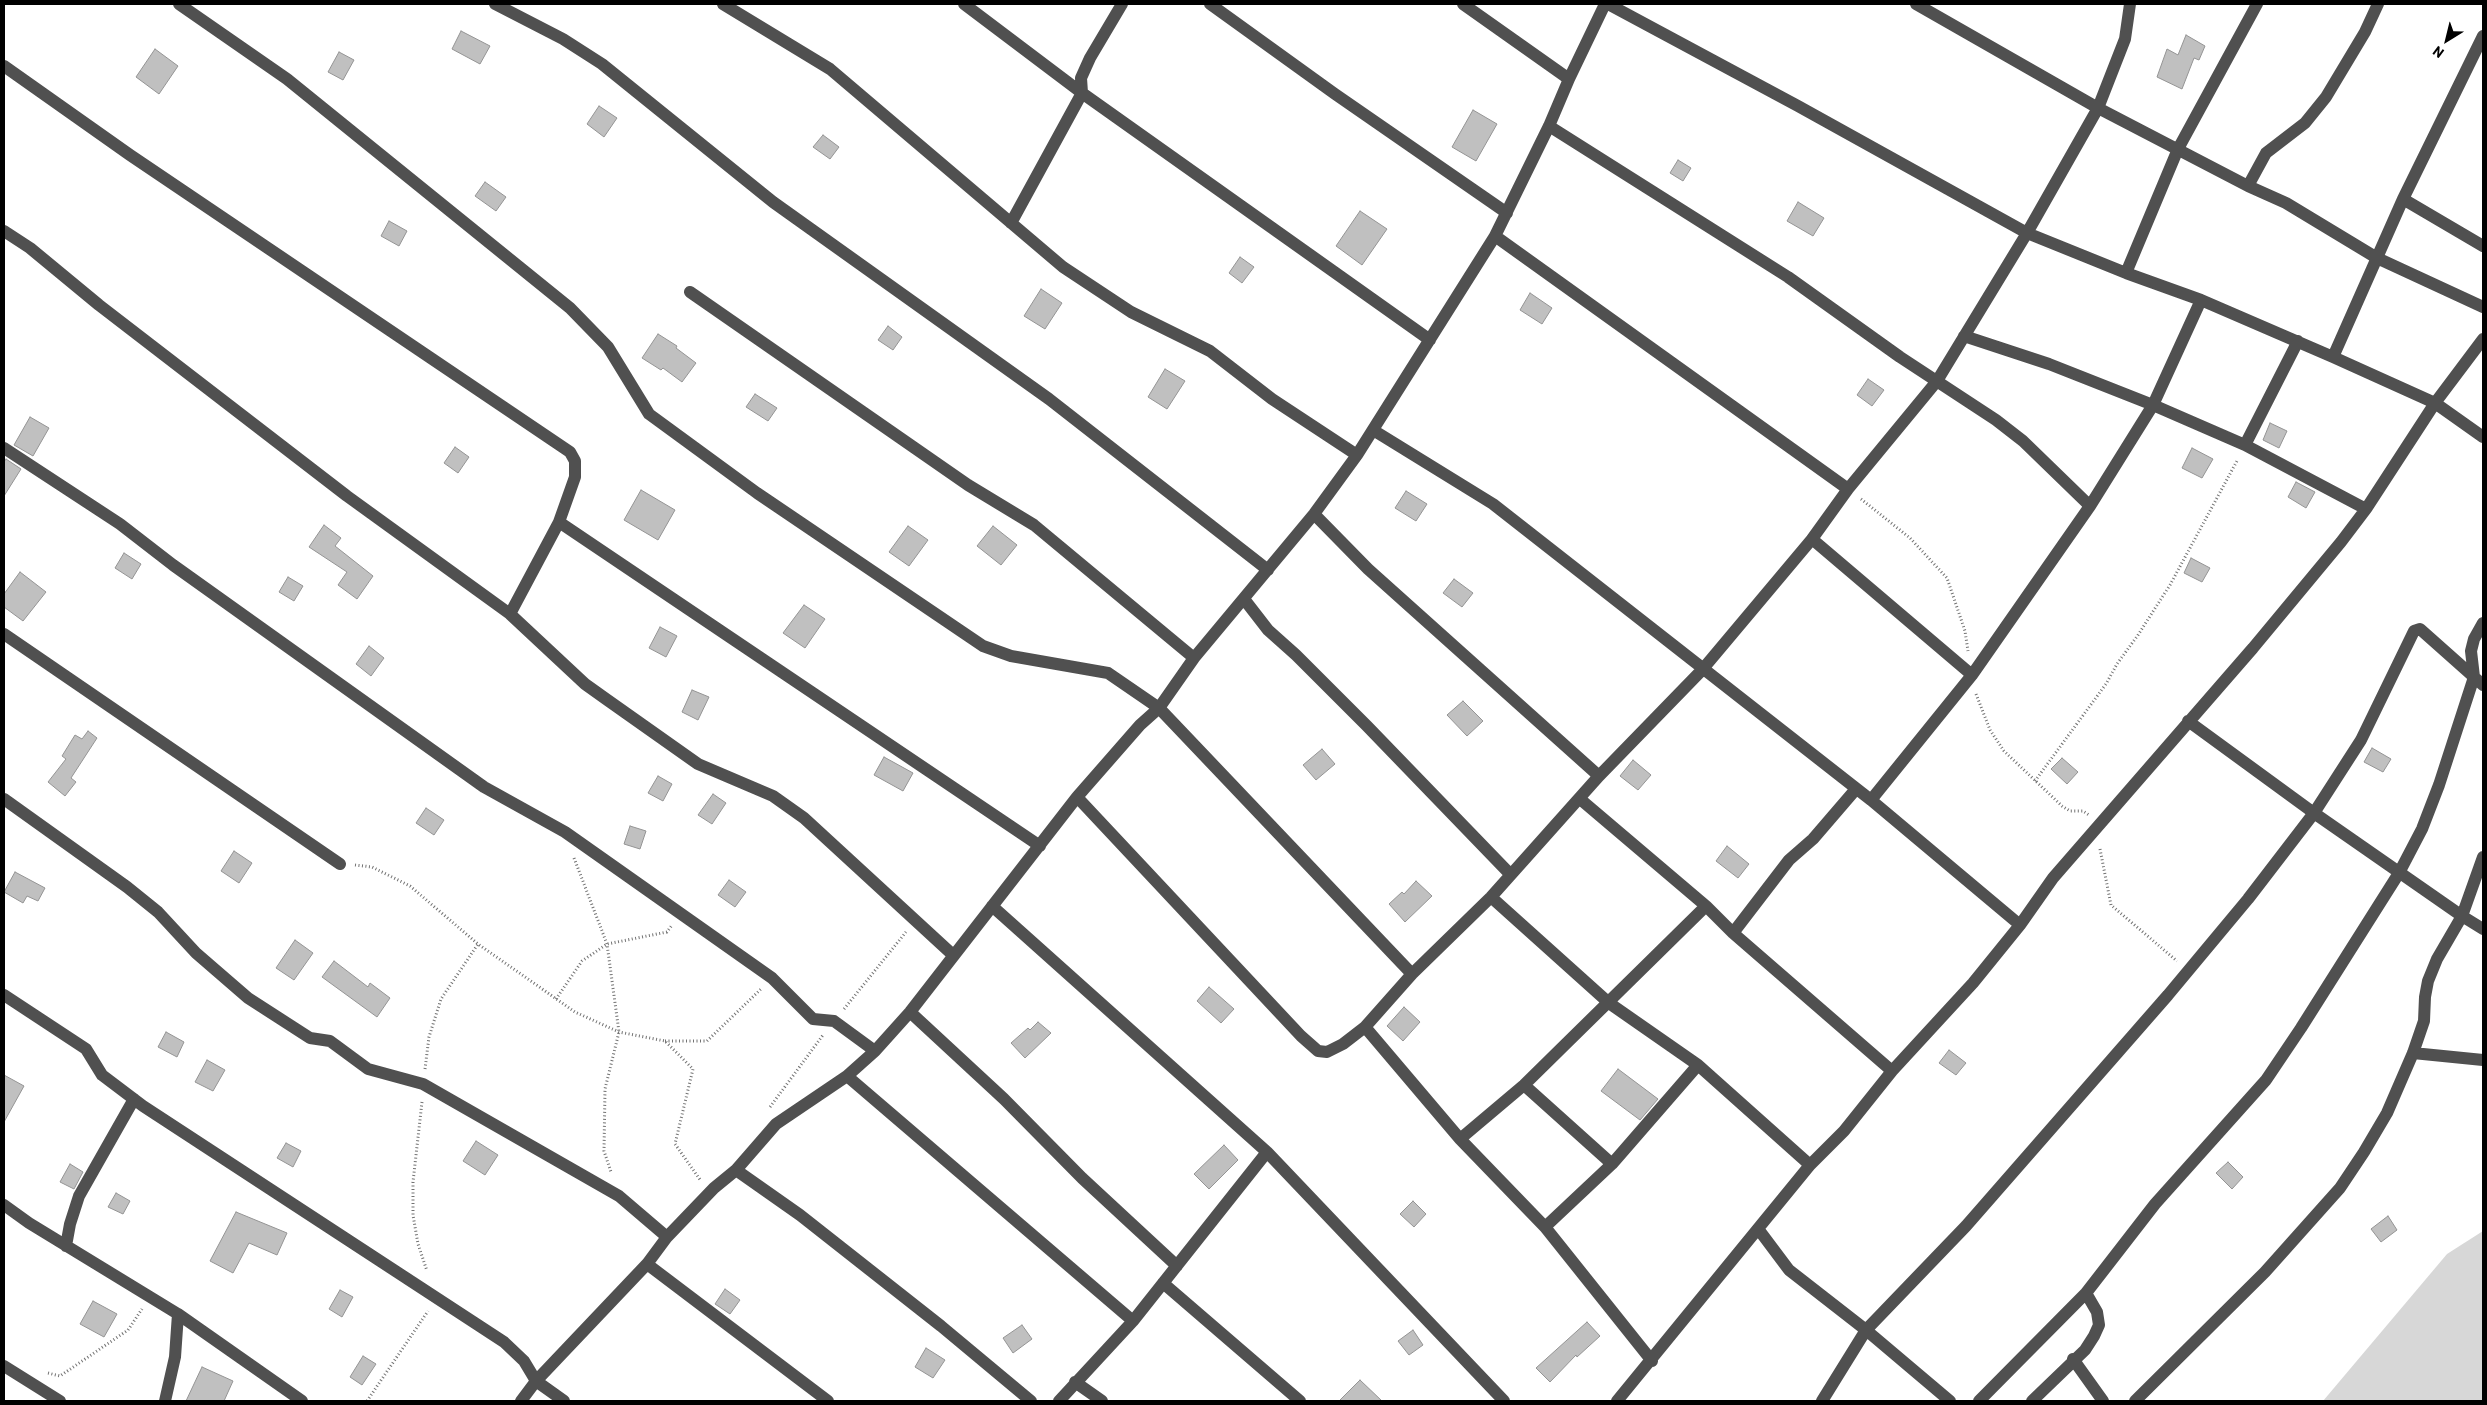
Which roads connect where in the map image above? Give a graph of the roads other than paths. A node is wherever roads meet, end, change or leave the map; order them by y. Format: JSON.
{"nodes":[{"id":1,"x":178,"y":4,"type":"edge"},
{"id":2,"x":495,"y":4,"type":"edge"},
{"id":3,"x":723,"y":4,"type":"edge"},
{"id":4,"x":964,"y":4,"type":"edge"},
{"id":5,"x":1122,"y":4,"type":"edge"},
{"id":6,"x":1210,"y":4,"type":"edge"},
{"id":7,"x":1463,"y":4,"type":"edge"},
{"id":8,"x":1607,"y":4,"type":"edge"},
{"id":9,"x":1916,"y":4,"type":"edge"},
{"id":10,"x":2130,"y":4,"type":"edge"},
{"id":11,"x":2256,"y":4,"type":"edge"},
{"id":12,"x":2378,"y":4,"type":"edge"},
{"id":13,"x":2483,"y":36,"type":"edge"},
{"id":14,"x":4,"y":66,"type":"edge"},
{"id":15,"x":1569,"y":79,"type":"junction"},
{"id":16,"x":1082,"y":94,"type":"junction"},
{"id":17,"x":2098,"y":108,"type":"junction"},
{"id":18,"x":1549,"y":126,"type":"junction"},
{"id":19,"x":2178,"y":149,"type":"junction"},
{"id":20,"x":2248,"y":186,"type":"junction"},
{"id":21,"x":2403,"y":199,"type":"junction"},
{"id":22,"x":1506,"y":213,"type":"junction"},
{"id":23,"x":1011,"y":223,"type":"junction"},
{"id":24,"x":4,"y":231,"type":"edge"},
{"id":25,"x":2027,"y":233,"type":"junction"},
{"id":26,"x":1495,"y":236,"type":"junction"},
{"id":27,"x":2483,"y":246,"type":"edge"},
{"id":28,"x":2377,"y":258,"type":"junction"},
{"id":29,"x":2126,"y":273,"type":"junction"},
{"id":30,"x":690,"y":292,"type":"dead end"},
{"id":31,"x":2202,"y":300,"type":"junction"},
{"id":32,"x":2483,"y":307,"type":"edge"},
{"id":33,"x":1964,"y":336,"type":"junction"},
{"id":34,"x":2483,"y":339,"type":"edge"},
{"id":35,"x":1430,"y":340,"type":"junction"},
{"id":36,"x":2298,"y":341,"type":"junction"},
{"id":37,"x":2333,"y":357,"type":"junction"},
{"id":38,"x":1937,"y":381,"type":"junction"},
{"id":39,"x":2435,"y":402,"type":"junction"},
{"id":40,"x":2153,"y":405,"type":"junction"},
{"id":41,"x":1373,"y":430,"type":"junction"},
{"id":42,"x":2483,"y":437,"type":"edge"},
{"id":43,"x":2245,"y":445,"type":"junction"},
{"id":44,"x":4,"y":448,"type":"edge"},
{"id":45,"x":1357,"y":455,"type":"junction"},
{"id":46,"x":1848,"y":490,"type":"junction"},
{"id":47,"x":2090,"y":506,"type":"junction"},
{"id":48,"x":2366,"y":509,"type":"junction"},
{"id":49,"x":1314,"y":514,"type":"junction"},
{"id":50,"x":558,"y":522,"type":"junction"},
{"id":51,"x":1812,"y":539,"type":"junction"},
{"id":52,"x":1268,"y":570,"type":"junction"},
{"id":53,"x":1244,"y":599,"type":"junction"},
{"id":54,"x":510,"y":614,"type":"junction"},
{"id":55,"x":2483,"y":623,"type":"edge"},
{"id":56,"x":4,"y":634,"type":"edge"},
{"id":57,"x":1194,"y":658,"type":"junction"},
{"id":58,"x":1702,"y":670,"type":"junction"},
{"id":59,"x":1972,"y":675,"type":"junction"},
{"id":60,"x":2478,"y":681,"type":"edge"},
{"id":61,"x":1158,"y":708,"type":"junction"},
{"id":62,"x":2188,"y":720,"type":"junction"},
{"id":63,"x":1599,"y":776,"type":"junction"},
{"id":64,"x":1856,"y":790,"type":"junction"},
{"id":65,"x":1077,"y":797,"type":"junction"},
{"id":66,"x":4,"y":799,"type":"edge"},
{"id":67,"x":1580,"y":799,"type":"junction"},
{"id":68,"x":1871,"y":800,"type":"junction"},
{"id":69,"x":2314,"y":813,"type":"junction"},
{"id":70,"x":1040,"y":846,"type":"junction"},
{"id":71,"x":2483,"y":857,"type":"edge"},
{"id":72,"x":340,"y":864,"type":"road end"},
{"id":73,"x":2399,"y":873,"type":"junction"},
{"id":74,"x":1510,"y":874,"type":"junction"},
{"id":75,"x":1491,"y":897,"type":"junction"},
{"id":76,"x":992,"y":906,"type":"junction"},
{"id":77,"x":1706,"y":906,"type":"junction"},
{"id":78,"x":2462,"y":916,"type":"junction"},
{"id":79,"x":2020,"y":925,"type":"junction"},
{"id":80,"x":2483,"y":929,"type":"edge"},
{"id":81,"x":1733,"y":933,"type":"junction"},
{"id":82,"x":953,"y":955,"type":"junction"},
{"id":83,"x":1412,"y":974,"type":"junction"},
{"id":84,"x":4,"y":995,"type":"edge"},
{"id":85,"x":1609,"y":1003,"type":"junction"},
{"id":86,"x":910,"y":1012,"type":"junction"},
{"id":87,"x":1365,"y":1027,"type":"junction"},
{"id":88,"x":875,"y":1052,"type":"junction"},
{"id":89,"x":2413,"y":1053,"type":"junction"},
{"id":90,"x":2483,"y":1060,"type":"edge"},
{"id":91,"x":1698,"y":1065,"type":"junction"},
{"id":92,"x":1892,"y":1072,"type":"junction"},
{"id":93,"x":847,"y":1076,"type":"junction"},
{"id":94,"x":1524,"y":1085,"type":"junction"},
{"id":95,"x":134,"y":1099,"type":"junction"},
{"id":96,"x":1460,"y":1139,"type":"junction"},
{"id":97,"x":1267,"y":1152,"type":"junction"},
{"id":98,"x":1612,"y":1164,"type":"junction"},
{"id":99,"x":1810,"y":1164,"type":"junction"},
{"id":100,"x":736,"y":1170,"type":"junction"},
{"id":101,"x":4,"y":1205,"type":"edge"},
{"id":102,"x":1545,"y":1227,"type":"junction"},
{"id":103,"x":1759,"y":1230,"type":"junction"},
{"id":104,"x":667,"y":1238,"type":"junction"},
{"id":105,"x":66,"y":1246,"type":"junction"},
{"id":106,"x":647,"y":1264,"type":"junction"},
{"id":107,"x":1177,"y":1266,"type":"junction"},
{"id":108,"x":1163,"y":1283,"type":"junction"},
{"id":109,"x":2086,"y":1293,"type":"junction"},
{"id":110,"x":178,"y":1314,"type":"junction"},
{"id":111,"x":1132,"y":1322,"type":"junction"},
{"id":112,"x":1866,"y":1330,"type":"junction"},
{"id":113,"x":2073,"y":1359,"type":"junction"},
{"id":114,"x":1652,"y":1361,"type":"junction"},
{"id":115,"x":4,"y":1366,"type":"edge"},
{"id":116,"x":536,"y":1381,"type":"junction"},
{"id":117,"x":1076,"y":1382,"type":"junction"},
{"id":118,"x":60,"y":1401,"type":"edge"},
{"id":119,"x":165,"y":1401,"type":"edge"},
{"id":120,"x":302,"y":1401,"type":"edge"},
{"id":121,"x":521,"y":1401,"type":"edge"},
{"id":122,"x":564,"y":1401,"type":"edge"},
{"id":123,"x":828,"y":1401,"type":"edge"},
{"id":124,"x":1031,"y":1401,"type":"edge"},
{"id":125,"x":1059,"y":1401,"type":"edge"},
{"id":126,"x":1102,"y":1401,"type":"edge"},
{"id":127,"x":1300,"y":1401,"type":"edge"},
{"id":128,"x":1504,"y":1401,"type":"edge"},
{"id":129,"x":1617,"y":1401,"type":"edge"},
{"id":130,"x":1822,"y":1401,"type":"edge"},
{"id":131,"x":1950,"y":1401,"type":"edge"},
{"id":132,"x":1979,"y":1401,"type":"edge"},
{"id":133,"x":2032,"y":1401,"type":"edge"},
{"id":134,"x":2103,"y":1401,"type":"edge"},
{"id":135,"x":2135,"y":1401,"type":"edge"}],
"edges":[{"from":1,"to":61,"type":"street"},
{"from":2,"to":52,"type":"street"},
{"from":3,"to":23,"type":"street"},
{"from":4,"to":16,"type":"street"},
{"from":5,"to":16,"type":"street"},
{"from":6,"to":22,"type":"street"},
{"from":7,"to":15,"type":"street"},
{"from":8,"to":15,"type":"street"},
{"from":8,"to":25,"type":"street"},
{"from":9,"to":17,"type":"street"},
{"from":10,"to":17,"type":"street"},
{"from":11,"to":19,"type":"street"},
{"from":12,"to":20,"type":"street"},
{"from":13,"to":21,"type":"street"},
{"from":14,"to":50,"type":"street"},
{"from":15,"to":18,"type":"street"},
{"from":16,"to":23,"type":"street"},
{"from":16,"to":35,"type":"street"},
{"from":17,"to":19,"type":"street"},
{"from":17,"to":25,"type":"street"},
{"from":18,"to":22,"type":"street"},
{"from":18,"to":38,"type":"street"},
{"from":19,"to":20,"type":"street"},
{"from":19,"to":29,"type":"street"},
{"from":20,"to":28,"type":"street"},
{"from":21,"to":27,"type":"street"},
{"from":21,"to":28,"type":"street"},
{"from":22,"to":26,"type":"street"},
{"from":23,"to":45,"type":"street"},
{"from":24,"to":54,"type":"street"},
{"from":25,"to":29,"type":"street"},
{"from":25,"to":33,"type":"street"},
{"from":26,"to":35,"type":"street"},
{"from":26,"to":46,"type":"street"},
{"from":28,"to":32,"type":"street"},
{"from":28,"to":37,"type":"street"},
{"from":29,"to":31,"type":"street"},
{"from":30,"to":57,"type":"street"},
{"from":31,"to":36,"type":"street"},
{"from":31,"to":40,"type":"street"},
{"from":33,"to":38,"type":"street"},
{"from":33,"to":40,"type":"street"},
{"from":34,"to":39,"type":"street"},
{"from":35,"to":41,"type":"street"},
{"from":36,"to":37,"type":"street"},
{"from":36,"to":43,"type":"street"},
{"from":37,"to":39,"type":"street"},
{"from":38,"to":46,"type":"street"},
{"from":38,"to":47,"type":"street"},
{"from":39,"to":42,"type":"street"},
{"from":39,"to":48,"type":"street"},
{"from":40,"to":43,"type":"street"},
{"from":40,"to":47,"type":"street"},
{"from":41,"to":45,"type":"street"},
{"from":41,"to":58,"type":"street"},
{"from":43,"to":48,"type":"street"},
{"from":44,"to":88,"type":"street"},
{"from":45,"to":49,"type":"street"},
{"from":46,"to":51,"type":"street"},
{"from":47,"to":59,"type":"street"},
{"from":48,"to":62,"type":"street"},
{"from":49,"to":52,"type":"street"},
{"from":49,"to":63,"type":"street"},
{"from":50,"to":54,"type":"street"},
{"from":50,"to":70,"type":"street"},
{"from":51,"to":58,"type":"street"},
{"from":51,"to":59,"type":"street"},
{"from":52,"to":53,"type":"street"},
{"from":53,"to":57,"type":"street"},
{"from":53,"to":74,"type":"street"},
{"from":54,"to":82,"type":"street"},
{"from":55,"to":60,"type":"street"},
{"from":56,"to":72,"type":"street"},
{"from":57,"to":61,"type":"street"},
{"from":58,"to":63,"type":"street"},
{"from":58,"to":64,"type":"street"},
{"from":59,"to":68,"type":"street"},
{"from":60,"to":69,"type":"street"},
{"from":60,"to":73,"type":"street"},
{"from":61,"to":65,"type":"street"},
{"from":61,"to":83,"type":"street"},
{"from":62,"to":69,"type":"street"},
{"from":62,"to":79,"type":"street"},
{"from":63,"to":67,"type":"street"},
{"from":64,"to":68,"type":"street"},
{"from":64,"to":81,"type":"street"},
{"from":65,"to":70,"type":"street"},
{"from":65,"to":87,"type":"street"},
{"from":66,"to":104,"type":"street"},
{"from":67,"to":74,"type":"street"},
{"from":67,"to":77,"type":"street"},
{"from":68,"to":79,"type":"street"},
{"from":69,"to":73,"type":"street"},
{"from":69,"to":112,"type":"street"},
{"from":70,"to":76,"type":"street"},
{"from":71,"to":78,"type":"street"},
{"from":73,"to":78,"type":"street"},
{"from":73,"to":109,"type":"street"},
{"from":74,"to":75,"type":"street"},
{"from":75,"to":83,"type":"street"},
{"from":75,"to":85,"type":"street"},
{"from":76,"to":82,"type":"street"},
{"from":76,"to":97,"type":"street"},
{"from":77,"to":81,"type":"street"},
{"from":77,"to":85,"type":"street"},
{"from":78,"to":80,"type":"street"},
{"from":78,"to":89,"type":"street"},
{"from":79,"to":92,"type":"street"},
{"from":81,"to":92,"type":"street"},
{"from":82,"to":86,"type":"street"},
{"from":83,"to":87,"type":"street"},
{"from":84,"to":95,"type":"street"},
{"from":85,"to":91,"type":"street"},
{"from":85,"to":94,"type":"street"},
{"from":86,"to":88,"type":"street"},
{"from":86,"to":107,"type":"street"},
{"from":87,"to":96,"type":"street"},
{"from":88,"to":93,"type":"street"},
{"from":89,"to":90,"type":"street"},
{"from":89,"to":135,"type":"street"},
{"from":91,"to":98,"type":"street"},
{"from":91,"to":99,"type":"street"},
{"from":92,"to":99,"type":"street"},
{"from":93,"to":100,"type":"street"},
{"from":93,"to":111,"type":"street"},
{"from":94,"to":96,"type":"street"},
{"from":94,"to":98,"type":"street"},
{"from":95,"to":105,"type":"street"},
{"from":95,"to":116,"type":"street"},
{"from":96,"to":102,"type":"street"},
{"from":97,"to":107,"type":"street"},
{"from":97,"to":128,"type":"street"},
{"from":98,"to":102,"type":"street"},
{"from":99,"to":103,"type":"street"},
{"from":100,"to":104,"type":"street"},
{"from":100,"to":124,"type":"street"},
{"from":101,"to":105,"type":"street"},
{"from":102,"to":114,"type":"street"},
{"from":103,"to":112,"type":"street"},
{"from":103,"to":114,"type":"street"},
{"from":104,"to":106,"type":"street"},
{"from":105,"to":110,"type":"street"},
{"from":106,"to":116,"type":"street"},
{"from":106,"to":123,"type":"street"},
{"from":107,"to":108,"type":"street"},
{"from":108,"to":111,"type":"street"},
{"from":108,"to":127,"type":"street"},
{"from":109,"to":113,"type":"street"},
{"from":109,"to":132,"type":"street"},
{"from":110,"to":119,"type":"street"},
{"from":110,"to":120,"type":"street"},
{"from":111,"to":117,"type":"street"},
{"from":112,"to":130,"type":"street"},
{"from":112,"to":131,"type":"street"},
{"from":113,"to":133,"type":"street"},
{"from":113,"to":134,"type":"street"},
{"from":114,"to":129,"type":"street"},
{"from":115,"to":118,"type":"street"},
{"from":116,"to":121,"type":"street"},
{"from":116,"to":122,"type":"street"},
{"from":117,"to":125,"type":"street"},
{"from":117,"to":126,"type":"street"}]}
